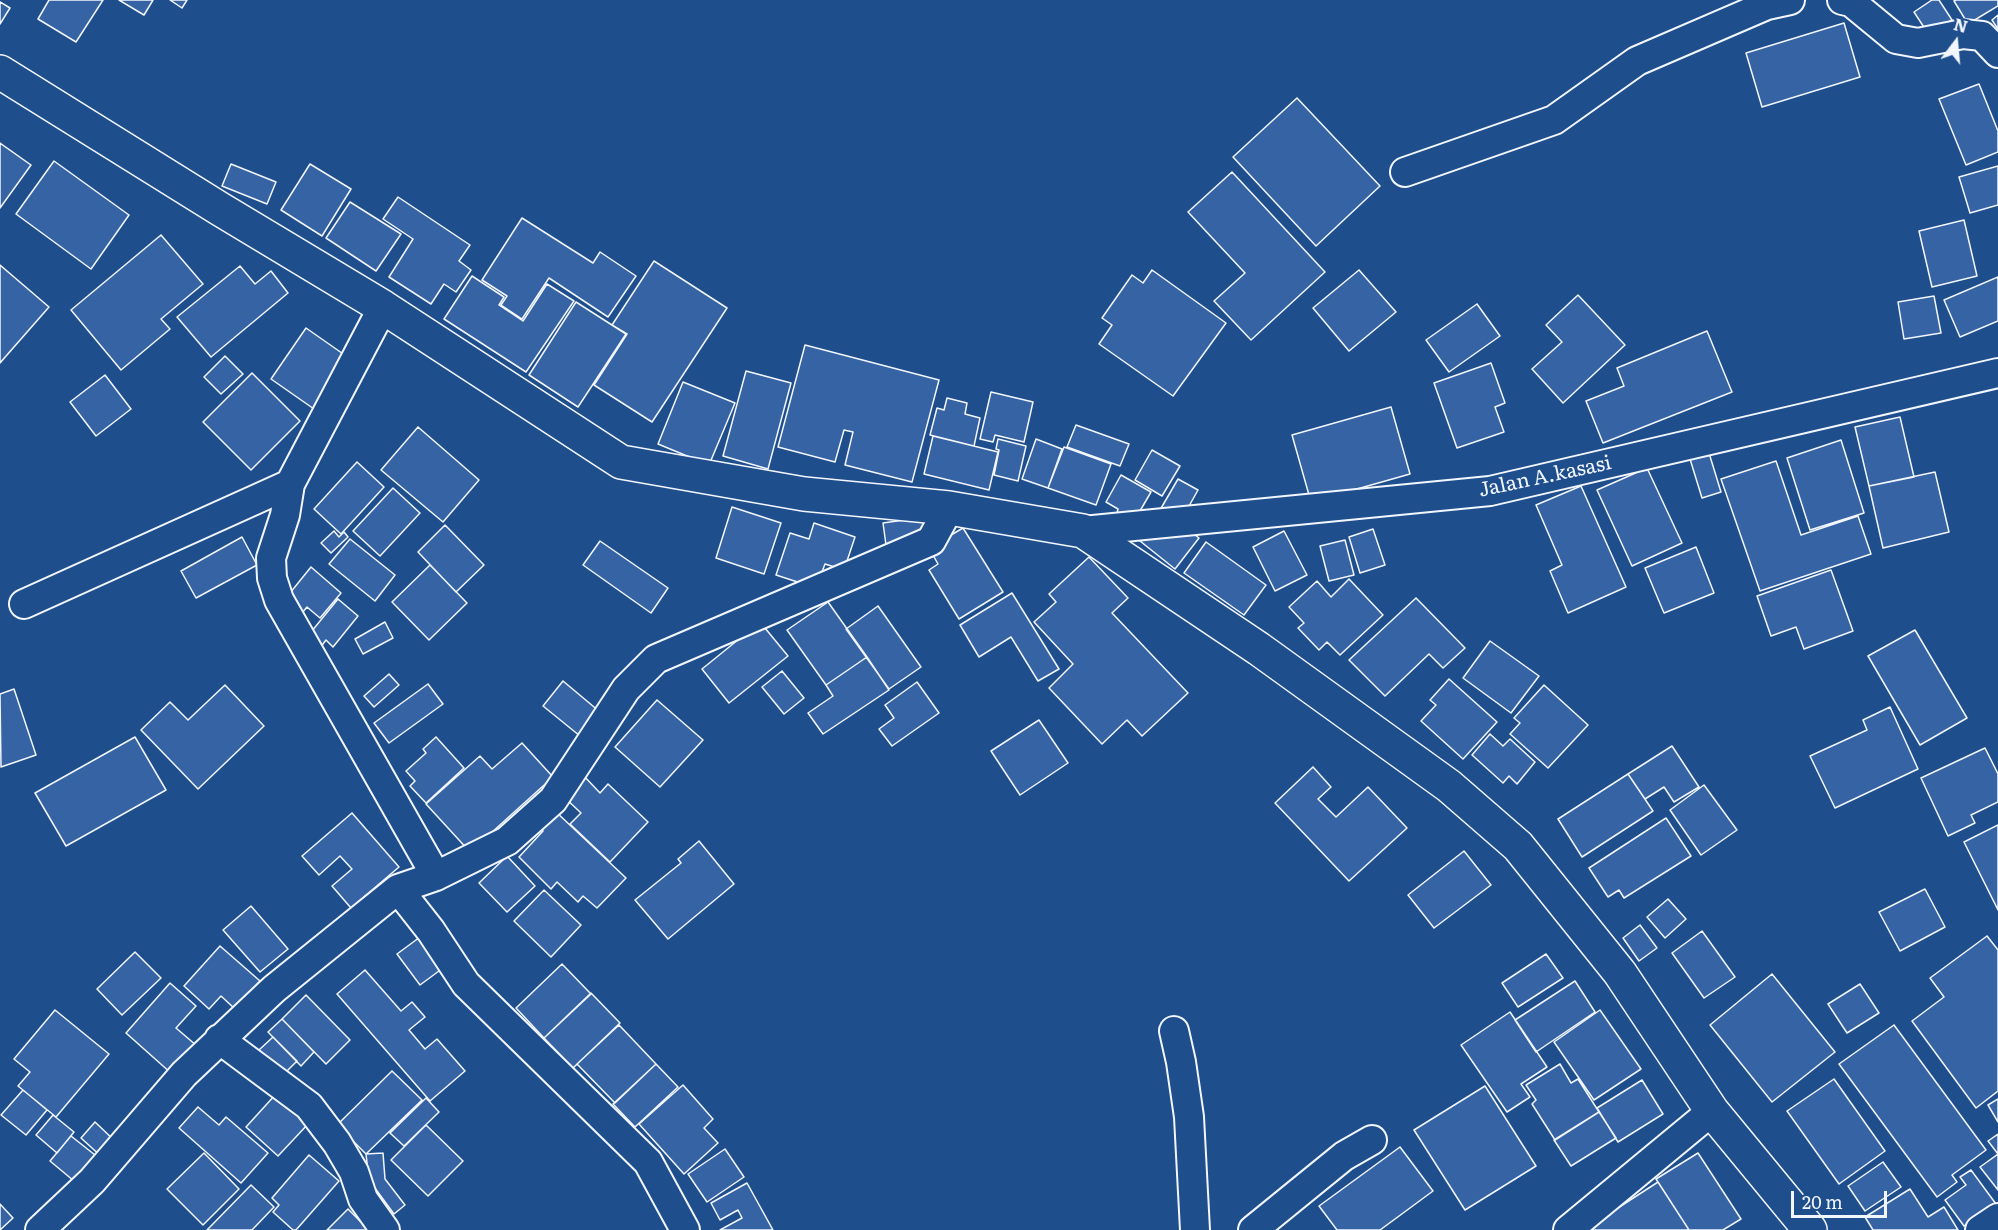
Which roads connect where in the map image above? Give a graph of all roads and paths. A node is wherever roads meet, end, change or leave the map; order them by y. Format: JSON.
{"nodes":[{"id":1,"x":1790,"y":0,"type":"edge"},
{"id":2,"x":1842,"y":0,"type":"edge"},
{"id":3,"x":1998,"y":53,"type":"edge"},
{"id":4,"x":0,"y":72,"type":"edge"},
{"id":5,"x":1405,"y":172,"type":"dead end"},
{"id":6,"x":383,"y":307,"type":"junction"},
{"id":7,"x":1998,"y":373,"type":"edge"},
{"id":8,"x":290,"y":484,"type":"junction"},
{"id":9,"x":949,"y":508,"type":"junction"},
{"id":10,"x":1083,"y":531,"type":"junction"},
{"id":11,"x":24,"y":604,"type":"dead end"},
{"id":12,"x":436,"y":876,"type":"junction"},
{"id":13,"x":398,"y":890,"type":"junction"},
{"id":14,"x":1174,"y":1031,"type":"dead end"},
{"id":15,"x":219,"y":1039,"type":"junction"},
{"id":16,"x":1712,"y":1111,"type":"junction"},
{"id":17,"x":1372,"y":1140,"type":"dead end"},
{"id":18,"x":1998,"y":1218,"type":"edge"},
{"id":19,"x":40,"y":1230,"type":"edge"},
{"id":20,"x":385,"y":1230,"type":"edge"},
{"id":21,"x":685,"y":1230,"type":"edge"},
{"id":22,"x":1195,"y":1230,"type":"edge"},
{"id":23,"x":1253,"y":1230,"type":"edge"},
{"id":24,"x":1568,"y":1230,"type":"edge"},
{"id":25,"x":1810,"y":1230,"type":"edge"},
{"id":26,"x":1980,"y":1230,"type":"edge"}],
"edges":[{"from":1,"to":5,"type":"street"},
{"from":2,"to":3,"type":"street"},
{"from":4,"to":6,"type":"main road"},
{"from":6,"to":8,"type":"street"},
{"from":6,"to":9,"type":"main road"},
{"from":7,"to":10,"type":"street","name":"Jalan A.kasasi"},
{"from":8,"to":11,"type":"street"},
{"from":8,"to":12,"type":"street"},
{"from":9,"to":10,"type":"main road"},
{"from":9,"to":12,"type":"street"},
{"from":10,"to":16,"type":"main road"},
{"from":12,"to":13,"type":"street"},
{"from":13,"to":15,"type":"street"},
{"from":13,"to":21,"type":"street"},
{"from":14,"to":22,"type":"street"},
{"from":15,"to":19,"type":"street"},
{"from":15,"to":20,"type":"street"},
{"from":16,"to":24,"type":"street"},
{"from":16,"to":25,"type":"main road"},
{"from":17,"to":23,"type":"street"},
{"from":18,"to":26,"type":"street"}]}
